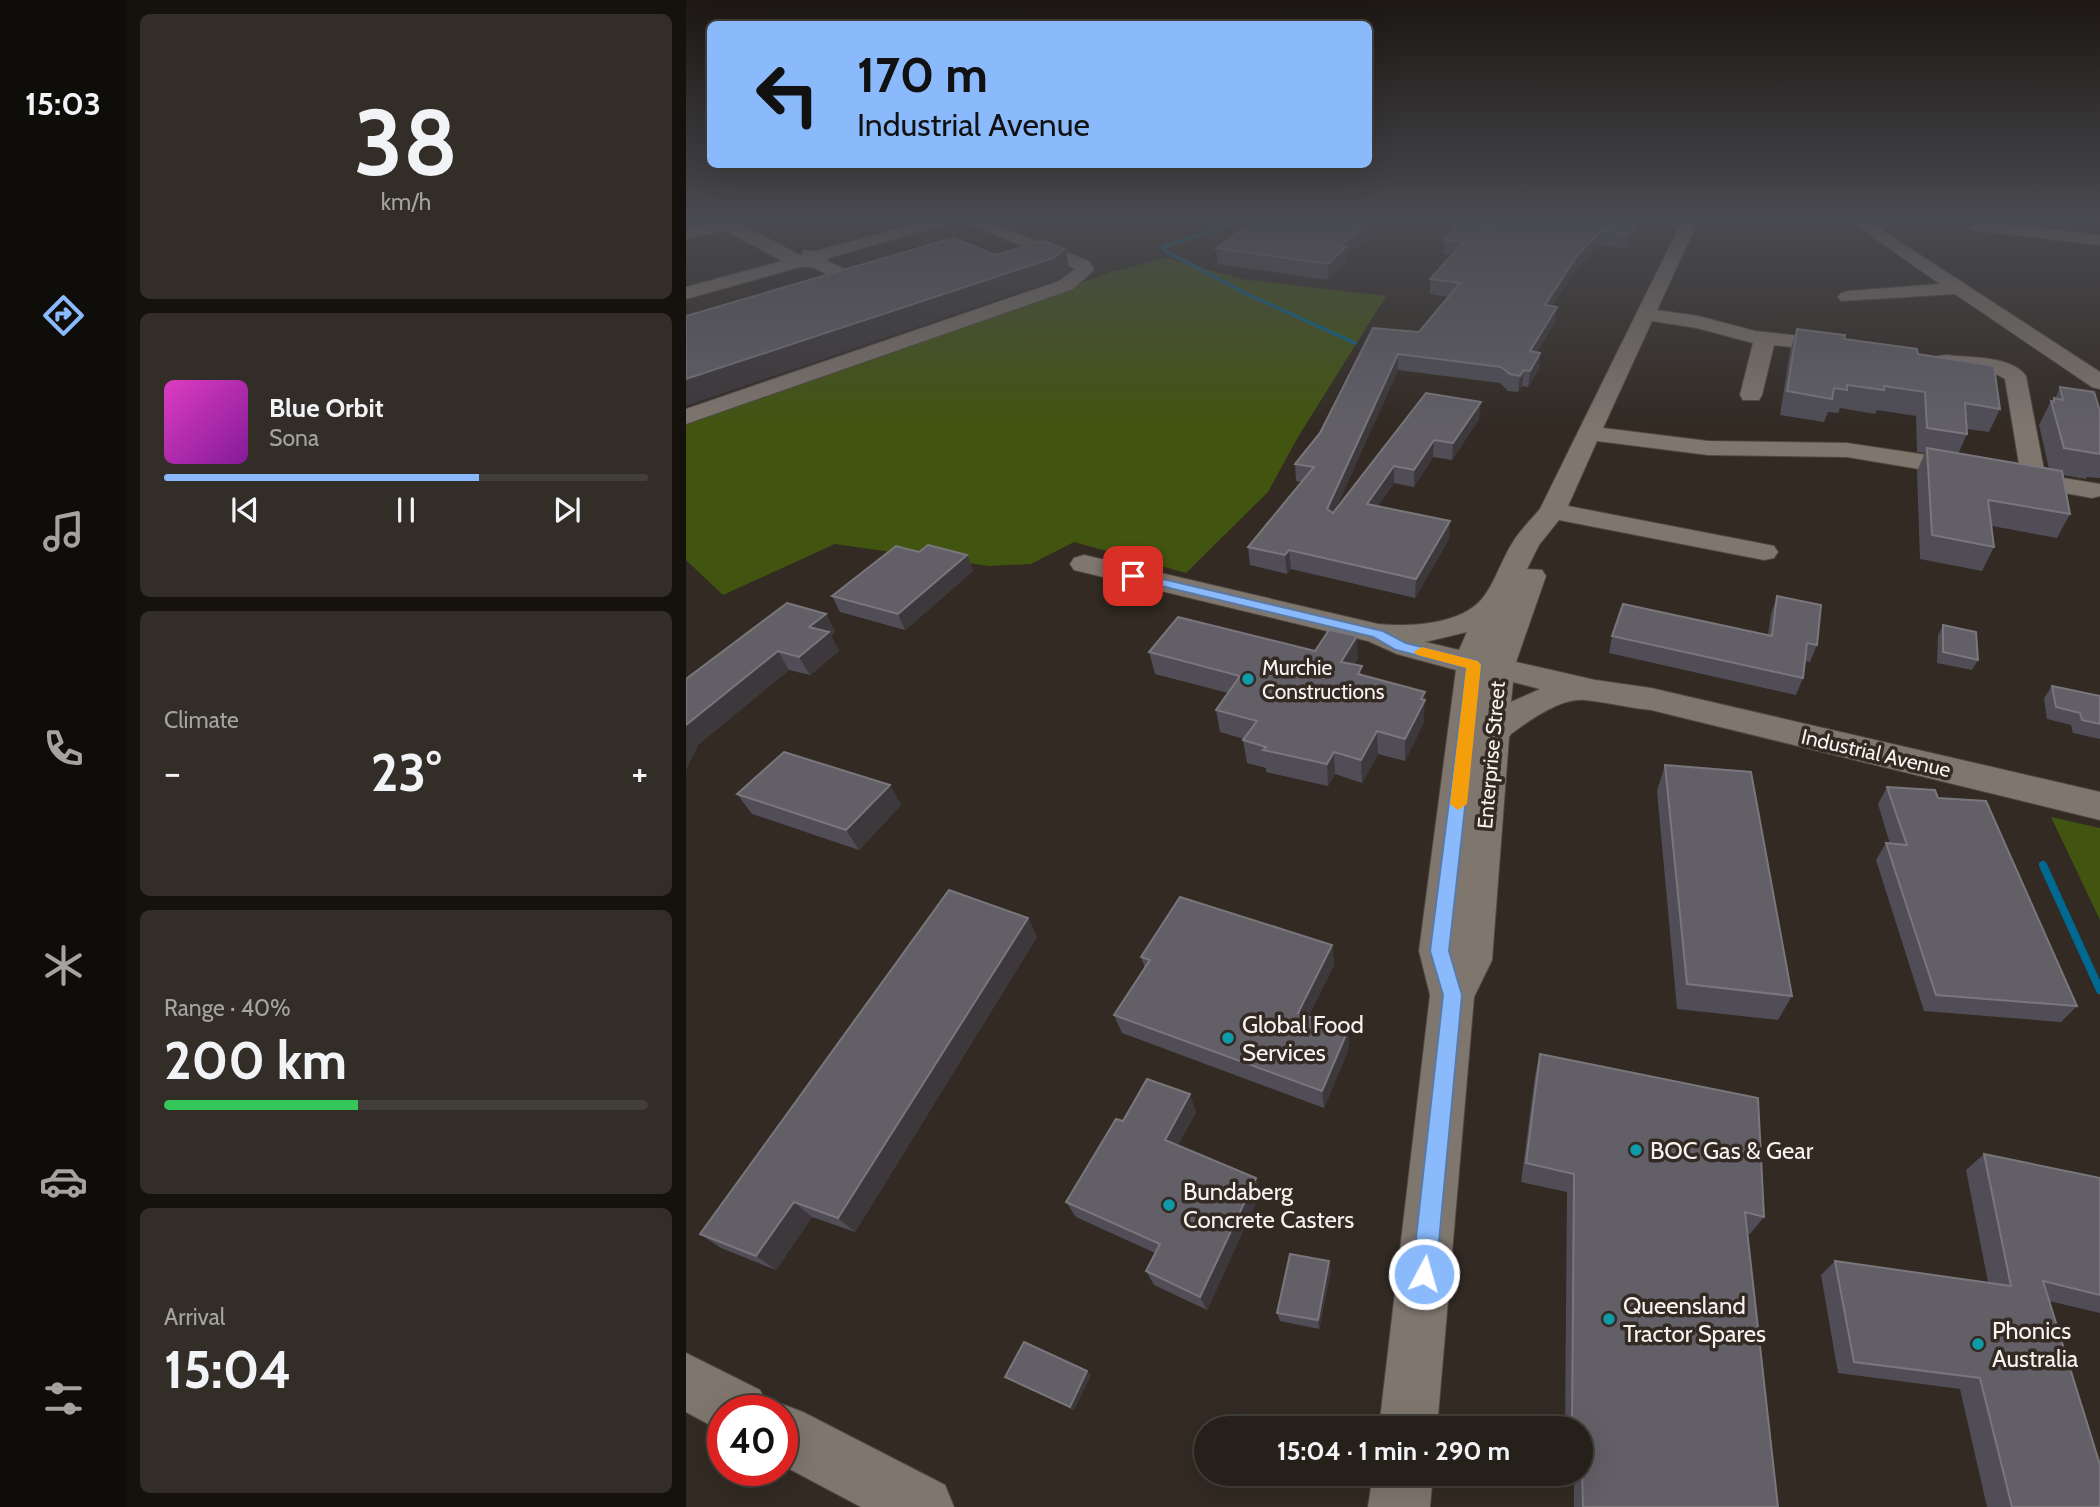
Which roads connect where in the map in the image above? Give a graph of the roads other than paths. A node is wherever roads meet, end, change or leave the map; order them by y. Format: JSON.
{"nodes":[{"id":1,"x":1054,"y":289,"type":"edge"},
{"id":2,"x":1658,"y":289,"type":"edge"},
{"id":3,"x":1943,"y":289,"type":"edge"},
{"id":4,"x":1961,"y":289,"type":"edge"},
{"id":5,"x":1848,"y":297,"type":"dead end"},
{"id":6,"x":1646,"y":314,"type":"junction"},
{"id":7,"x":1765,"y":338,"type":"junction"},
{"id":8,"x":1860,"y":349,"type":"edge"},
{"id":9,"x":1929,"y":359,"type":"edge"},
{"id":10,"x":2100,"y":382,"type":"edge"},
{"id":11,"x":1751,"y":395,"type":"dead end"},
{"id":12,"x":686,"y":417,"type":"edge"},
{"id":13,"x":1589,"y":433,"type":"junction"},
{"id":14,"x":2034,"y":481,"type":"junction"},
{"id":15,"x":2092,"y":490,"type":"dead end"},
{"id":16,"x":1549,"y":515,"type":"junction"},
{"id":17,"x":1764,"y":552,"type":"dead end"},
{"id":18,"x":1084,"y":564,"type":"dead end"},
{"id":19,"x":1503,"y":612,"type":"junction"},
{"id":20,"x":1387,"y":635,"type":"junction"},
{"id":21,"x":1487,"y":660,"type":"junction"},
{"id":22,"x":1561,"y":670,"type":"junction"},
{"id":23,"x":1591,"y":689,"type":"junction"},
{"id":24,"x":1651,"y":699,"type":"junction"},
{"id":25,"x":1493,"y":733,"type":"junction"},
{"id":26,"x":2100,"y":806,"type":"edge"},
{"id":27,"x":1452,"y":995,"type":"junction"},
{"id":28,"x":686,"y":1381,"type":"edge"},
{"id":29,"x":712,"y":1395,"type":"edge"},
{"id":30,"x":1409,"y":1416,"type":"edge"},
{"id":31,"x":798,"y":1441,"type":"edge"},
{"id":32,"x":1402,"y":1486,"type":"edge"},
{"id":33,"x":923,"y":1507,"type":"edge"},
{"id":34,"x":1399,"y":1507,"type":"edge"}],
"edges":[{"from":1,"to":12,"type":"street"},
{"from":2,"to":6,"type":"street","name":"Enterprise Street"},
{"from":3,"to":5,"type":"street"},
{"from":4,"to":10,"type":"street"},
{"from":6,"to":7,"type":"street"},
{"from":6,"to":13,"type":"street","name":"Enterprise Street"},
{"from":7,"to":8,"type":"street"},
{"from":7,"to":11,"type":"street"},
{"from":9,"to":14,"type":"street"},
{"from":13,"to":14,"type":"street"},
{"from":13,"to":16,"type":"street","name":"Enterprise Street"},
{"from":14,"to":15,"type":"street"},
{"from":16,"to":17,"type":"street"},
{"from":16,"to":19,"type":"street","name":"Enterprise Street"},
{"from":18,"to":20,"type":"street","name":"Industrial Avenue"},
{"from":19,"to":20,"type":"street"},
{"from":19,"to":21,"type":"street","name":"Enterprise Street"},
{"from":19,"to":22,"type":"street"},
{"from":20,"to":21,"type":"street","name":"Industrial Avenue"},
{"from":21,"to":22,"type":"street","name":"Industrial Avenue"},
{"from":21,"to":23,"type":"street","name":"Industrial Avenue"},
{"from":21,"to":25,"type":"street","name":"Enterprise Street"},
{"from":21,"to":27,"type":"street","name":"Enterprise Street"},
{"from":22,"to":24,"type":"street","name":"Industrial Avenue"},
{"from":23,"to":24,"type":"street","name":"Industrial Avenue"},
{"from":23,"to":25,"type":"street"},
{"from":24,"to":26,"type":"street","name":"Industrial Avenue"},
{"from":25,"to":27,"type":"street","name":"Enterprise Street"},
{"from":27,"to":30,"type":"street","name":"Enterprise Street"},
{"from":28,"to":29,"type":"street"},
{"from":31,"to":33,"type":"street"},
{"from":32,"to":34,"type":"street"}]}
